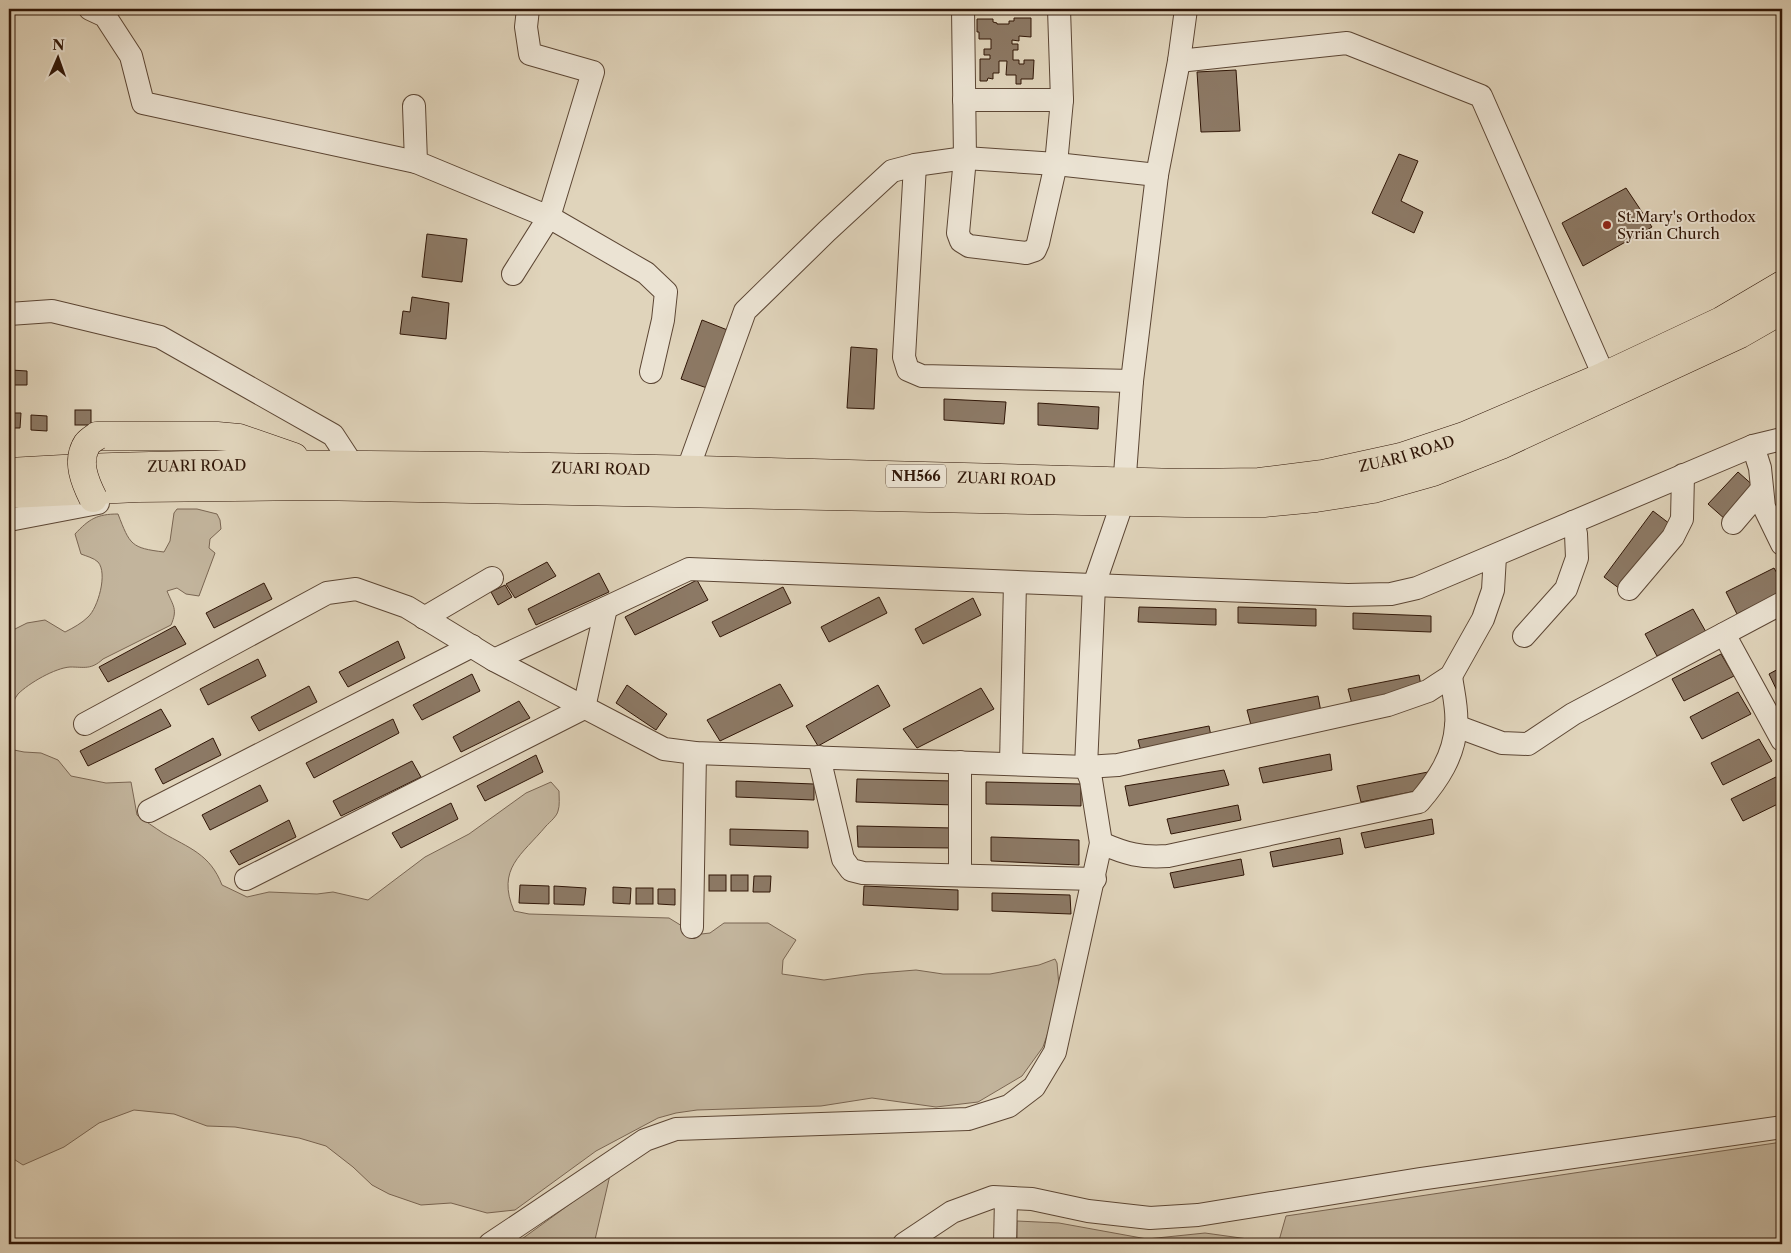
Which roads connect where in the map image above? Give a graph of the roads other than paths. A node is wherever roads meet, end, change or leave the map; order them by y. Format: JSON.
{"nodes":[{"id":1,"x":90,"y":9,"type":"edge"},
{"id":2,"x":528,"y":9,"type":"edge"},
{"id":3,"x":963,"y":9,"type":"edge"},
{"id":4,"x":1059,"y":9,"type":"edge"},
{"id":5,"x":1186,"y":9,"type":"edge"},
{"id":6,"x":1178,"y":61,"type":"junction"},
{"id":7,"x":964,"y":100,"type":"junction"},
{"id":8,"x":1062,"y":100,"type":"junction"},
{"id":9,"x":414,"y":106,"type":"dead end"},
{"id":10,"x":965,"y":158,"type":"junction"},
{"id":11,"x":416,"y":162,"type":"junction"},
{"id":12,"x":1056,"y":164,"type":"junction"},
{"id":13,"x":915,"y":165,"type":"junction"},
{"id":14,"x":1158,"y":175,"type":"junction"},
{"id":15,"x":550,"y":217,"type":"junction"},
{"id":16,"x":513,"y":274,"type":"dead end"},
{"id":17,"x":1782,"y":284,"type":"edge"},
{"id":18,"x":1782,"y":310,"type":"edge"},
{"id":19,"x":9,"y":314,"type":"edge"},
{"id":20,"x":651,"y":372,"type":"dead end"},
{"id":21,"x":1604,"y":376,"type":"junction"},
{"id":22,"x":1132,"y":381,"type":"junction"},
{"id":23,"x":1782,"y":439,"type":"edge"},
{"id":24,"x":1753,"y":446,"type":"junction"},
{"id":25,"x":352,"y":464,"type":"junction"},
{"id":26,"x":688,"y":469,"type":"junction"},
{"id":27,"x":9,"y":472,"type":"edge"},
{"id":28,"x":314,"y":475,"type":"junction"},
{"id":29,"x":1683,"y":475,"type":"junction"},
{"id":30,"x":1761,"y":490,"type":"junction"},
{"id":31,"x":1124,"y":491,"type":"junction"},
{"id":32,"x":9,"y":494,"type":"edge"},
{"id":33,"x":96,"y":500,"type":"junction"},
{"id":34,"x":9,"y":520,"type":"edge"},
{"id":35,"x":1573,"y":522,"type":"junction"},
{"id":36,"x":1734,"y":523,"type":"dead end"},
{"id":37,"x":1782,"y":544,"type":"edge"},
{"id":38,"x":1494,"y":556,"type":"junction"},
{"id":39,"x":492,"y":578,"type":"dead end"},
{"id":40,"x":1015,"y":582,"type":"junction"},
{"id":41,"x":1094,"y":585,"type":"junction"},
{"id":42,"x":1629,"y":589,"type":"dead end"},
{"id":43,"x":1782,"y":603,"type":"edge"},
{"id":44,"x":606,"y":608,"type":"junction"},
{"id":45,"x":424,"y":618,"type":"junction"},
{"id":46,"x":1724,"y":634,"type":"junction"},
{"id":47,"x":1524,"y":636,"type":"dead end"},
{"id":48,"x":472,"y":646,"type":"junction"},
{"id":49,"x":494,"y":660,"type":"junction"},
{"id":50,"x":1451,"y":676,"type":"junction"},
{"id":51,"x":584,"y":708,"type":"junction"},
{"id":52,"x":85,"y":724,"type":"dead end"},
{"id":53,"x":1456,"y":726,"type":"junction"},
{"id":54,"x":1782,"y":740,"type":"edge"},
{"id":55,"x":696,"y":753,"type":"junction"},
{"id":56,"x":820,"y":757,"type":"junction"},
{"id":57,"x":960,"y":762,"type":"junction"},
{"id":58,"x":1011,"y":764,"type":"junction"},
{"id":59,"x":1086,"y":767,"type":"junction"},
{"id":60,"x":149,"y":811,"type":"dead end"},
{"id":61,"x":1101,"y":843,"type":"junction"},
{"id":62,"x":960,"y":875,"type":"junction"},
{"id":63,"x":246,"y":878,"type":"dead end"},
{"id":64,"x":1095,"y":879,"type":"junction"},
{"id":65,"x":692,"y":927,"type":"dead end"},
{"id":66,"x":1782,"y":1127,"type":"edge"},
{"id":67,"x":1006,"y":1198,"type":"junction"},
{"id":68,"x":490,"y":1244,"type":"edge"},
{"id":69,"x":904,"y":1244,"type":"edge"},
{"id":70,"x":1005,"y":1244,"type":"edge"}],
"edges":[{"from":1,"to":11,"type":"street"},
{"from":2,"to":15,"type":"street"},
{"from":3,"to":7,"type":"street"},
{"from":4,"to":8,"type":"street"},
{"from":5,"to":6,"type":"street"},
{"from":6,"to":14,"type":"street"},
{"from":6,"to":21,"type":"street"},
{"from":7,"to":8,"type":"street"},
{"from":7,"to":10,"type":"street"},
{"from":8,"to":12,"type":"street"},
{"from":9,"to":11,"type":"street"},
{"from":10,"to":12,"type":"street"},
{"from":10,"to":12,"type":"street"},
{"from":10,"to":13,"type":"street"},
{"from":11,"to":15,"type":"street"},
{"from":12,"to":14,"type":"street"},
{"from":13,"to":22,"type":"street"},
{"from":13,"to":26,"type":"street"},
{"from":14,"to":22,"type":"street"},
{"from":15,"to":16,"type":"street"},
{"from":15,"to":20,"type":"street"},
{"from":17,"to":21,"type":"highway","name":"ZUARI ROAD","number":"NH566"},
{"from":18,"to":31,"type":"highway","name":"ZUARI ROAD","number":"NH566"},
{"from":19,"to":25,"type":"street"},
{"from":21,"to":31,"type":"highway","name":"ZUARI ROAD","number":"NH566"},
{"from":22,"to":31,"type":"street"},
{"from":23,"to":24,"type":"street"},
{"from":24,"to":29,"type":"street"},
{"from":24,"to":30,"type":"street"},
{"from":25,"to":26,"type":"highway","name":"ZUARI ROAD","number":"NH566"},
{"from":25,"to":28,"type":"highway","name":"ZUARI ROAD","number":"NH566"},
{"from":26,"to":31,"type":"highway","name":"ZUARI ROAD","number":"NH566"},
{"from":27,"to":28,"type":"highway","name":"ZUARI ROAD","number":"NH566"},
{"from":28,"to":31,"type":"highway","name":"ZUARI ROAD","number":"NH566"},
{"from":28,"to":32,"type":"highway","name":"ZUARI ROAD","number":"NH566"},
{"from":28,"to":33,"type":"highway"},
{"from":28,"to":33,"type":"highway","bridge":true},
{"from":29,"to":35,"type":"street"},
{"from":29,"to":42,"type":"street"},
{"from":30,"to":36,"type":"street"},
{"from":30,"to":37,"type":"street"},
{"from":31,"to":41,"type":"street"},
{"from":33,"to":34,"type":"street"},
{"from":35,"to":38,"type":"street"},
{"from":35,"to":47,"type":"street"},
{"from":38,"to":41,"type":"street"},
{"from":38,"to":50,"type":"street"},
{"from":39,"to":45,"type":"street"},
{"from":40,"to":41,"type":"street"},
{"from":40,"to":44,"type":"street"},
{"from":40,"to":58,"type":"street"},
{"from":41,"to":59,"type":"street"},
{"from":43,"to":46,"type":"street"},
{"from":44,"to":49,"type":"street"},
{"from":44,"to":51,"type":"street"},
{"from":45,"to":48,"type":"street"},
{"from":45,"to":52,"type":"street"},
{"from":46,"to":53,"type":"street"},
{"from":46,"to":54,"type":"street"},
{"from":48,"to":49,"type":"street"},
{"from":48,"to":60,"type":"street"},
{"from":49,"to":51,"type":"street"},
{"from":50,"to":53,"type":"street"},
{"from":50,"to":59,"type":"street"},
{"from":51,"to":55,"type":"street"},
{"from":51,"to":63,"type":"street"},
{"from":53,"to":61,"type":"street"},
{"from":55,"to":56,"type":"street"},
{"from":55,"to":65,"type":"street"},
{"from":56,"to":57,"type":"street"},
{"from":56,"to":62,"type":"street"},
{"from":57,"to":58,"type":"street"},
{"from":57,"to":62,"type":"street"},
{"from":58,"to":59,"type":"street"},
{"from":59,"to":61,"type":"street"},
{"from":61,"to":64,"type":"street"},
{"from":62,"to":64,"type":"street"},
{"from":64,"to":68,"type":"street"},
{"from":66,"to":67,"type":"street"},
{"from":67,"to":69,"type":"street"},
{"from":67,"to":70,"type":"street"}]}
